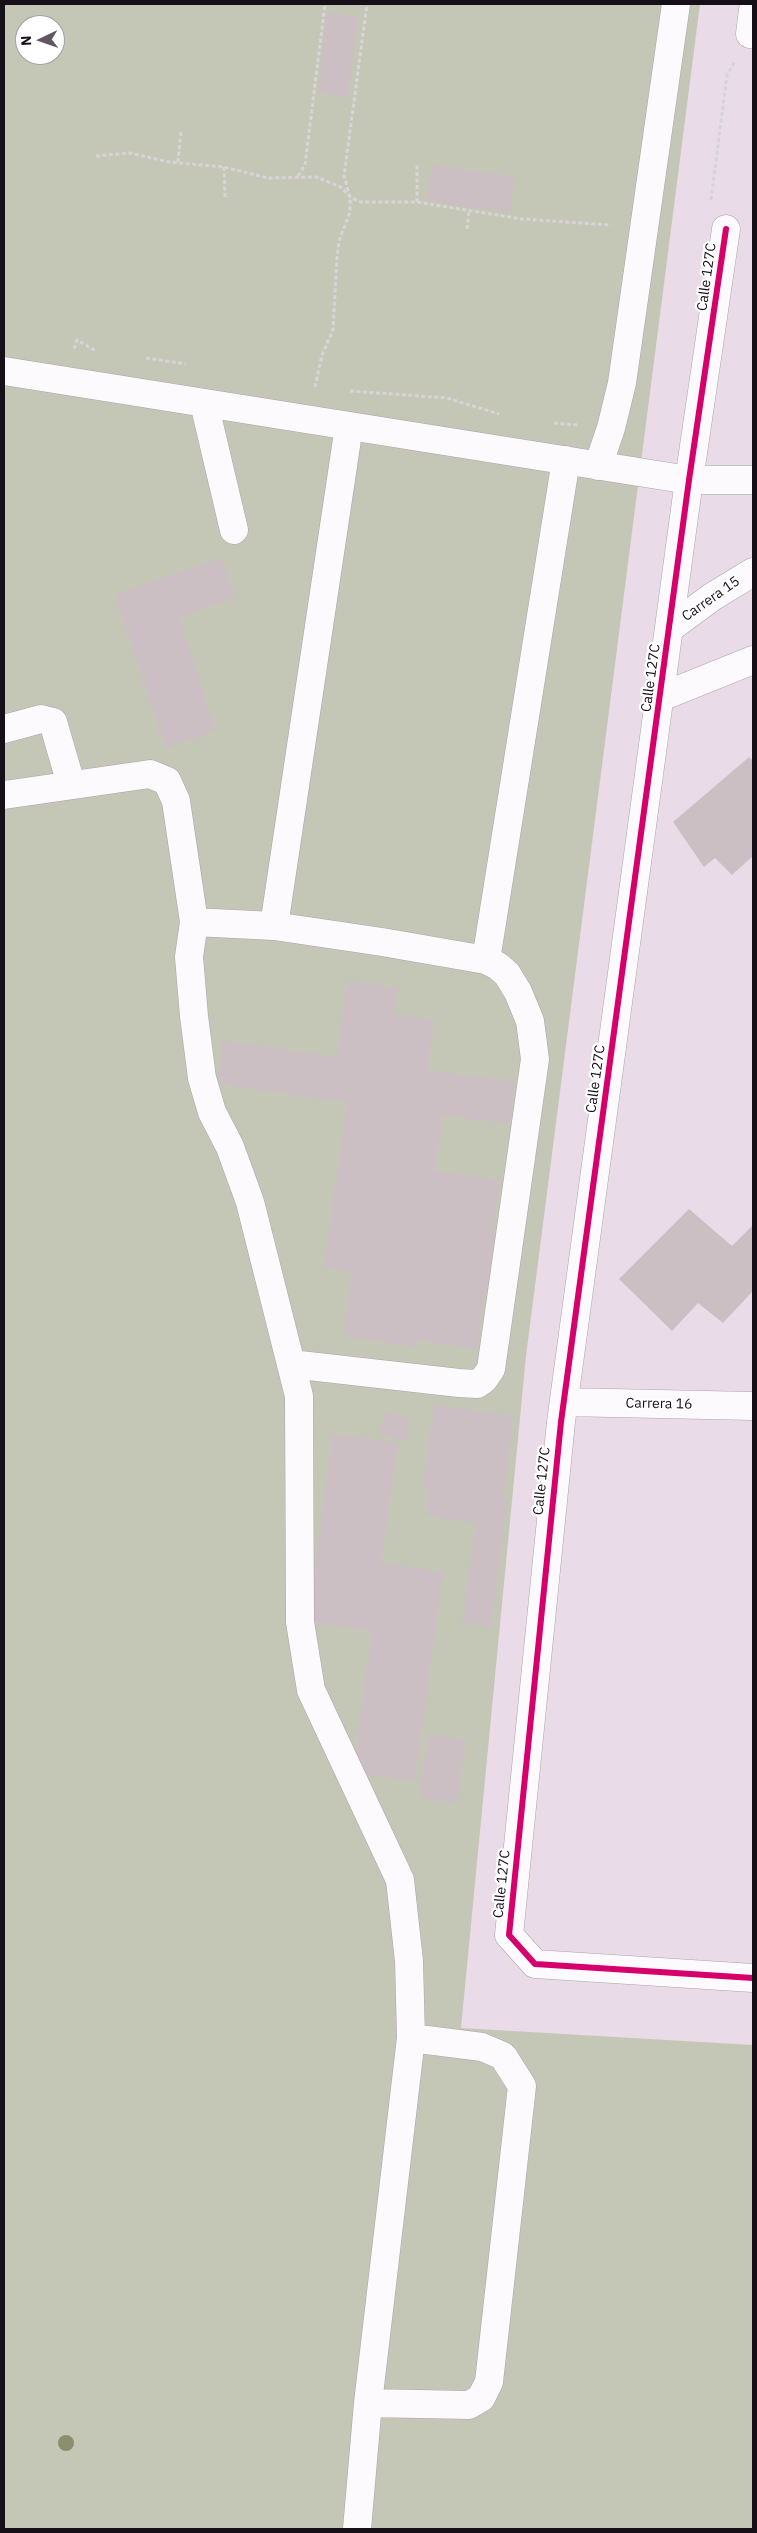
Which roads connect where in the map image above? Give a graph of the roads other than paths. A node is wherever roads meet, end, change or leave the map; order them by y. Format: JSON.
{"nodes":[{"id":1,"x":676,"y":4,"type":"edge"},
{"id":2,"x":726,"y":229,"type":"dead end"},
{"id":3,"x":4,"y":371,"type":"edge"},
{"id":4,"x":204,"y":403,"type":"junction"},
{"id":5,"x":349,"y":426,"type":"junction"},
{"id":6,"x":566,"y":460,"type":"junction"},
{"id":7,"x":598,"y":466,"type":"junction"},
{"id":8,"x":689,"y":480,"type":"junction"},
{"id":9,"x":753,"y":480,"type":"edge"},
{"id":10,"x":234,"y":530,"type":"dead end"},
{"id":11,"x":753,"y":572,"type":"edge"},
{"id":12,"x":670,"y":628,"type":"junction"},
{"id":13,"x":753,"y":660,"type":"edge"},
{"id":14,"x":661,"y":697,"type":"junction"},
{"id":15,"x":4,"y":729,"type":"edge"},
{"id":16,"x":71,"y":784,"type":"junction"},
{"id":17,"x":4,"y":795,"type":"edge"},
{"id":18,"x":194,"y":922,"type":"junction"},
{"id":19,"x":274,"y":926,"type":"junction"},
{"id":20,"x":486,"y":960,"type":"junction"},
{"id":21,"x":291,"y":1364,"type":"junction"},
{"id":22,"x":564,"y":1402,"type":"junction"},
{"id":23,"x":753,"y":1406,"type":"edge"},
{"id":24,"x":753,"y":1978,"type":"edge"},
{"id":25,"x":411,"y":2038,"type":"junction"},
{"id":26,"x":368,"y":2403,"type":"junction"},
{"id":27,"x":356,"y":2529,"type":"edge"}],
"edges":[{"from":1,"to":7,"type":"street"},
{"from":2,"to":8,"type":"street","name":"Calle 127C"},
{"from":3,"to":4,"type":"street"},
{"from":4,"to":5,"type":"street"},
{"from":4,"to":10,"type":"street"},
{"from":5,"to":6,"type":"street"},
{"from":5,"to":19,"type":"street"},
{"from":6,"to":7,"type":"street"},
{"from":6,"to":20,"type":"street"},
{"from":7,"to":8,"type":"street"},
{"from":8,"to":9,"type":"street"},
{"from":8,"to":12,"type":"street","name":"Calle 127C"},
{"from":11,"to":12,"type":"street","name":"Carrera 15"},
{"from":12,"to":14,"type":"street","name":"Calle 127C"},
{"from":13,"to":14,"type":"street"},
{"from":14,"to":22,"type":"street","name":"Calle 127C"},
{"from":15,"to":16,"type":"street"},
{"from":16,"to":17,"type":"street"},
{"from":16,"to":18,"type":"street"},
{"from":18,"to":19,"type":"street"},
{"from":18,"to":21,"type":"street"},
{"from":19,"to":20,"type":"street"},
{"from":20,"to":21,"type":"street"},
{"from":21,"to":25,"type":"street"},
{"from":22,"to":23,"type":"street","name":"Carrera 16"},
{"from":22,"to":24,"type":"street","name":"Calle 127C"},
{"from":25,"to":26,"type":"street"},
{"from":25,"to":26,"type":"street"},
{"from":26,"to":27,"type":"street"}]}
